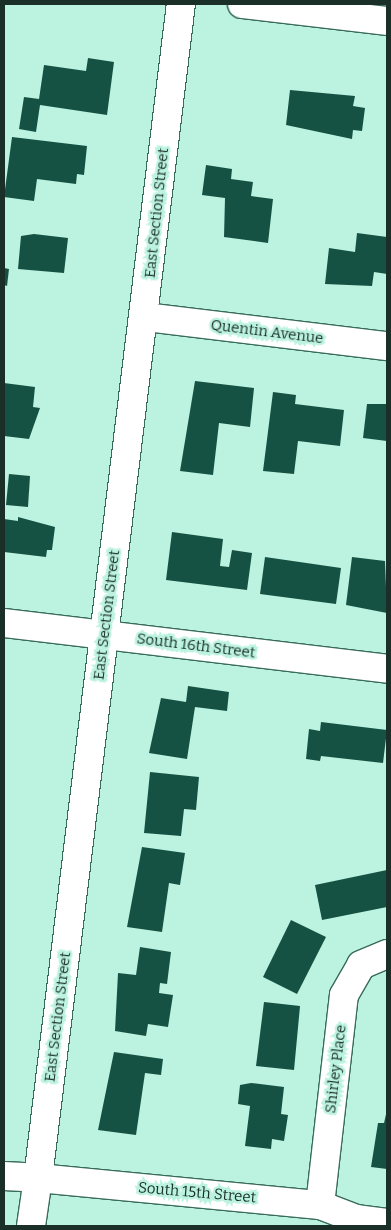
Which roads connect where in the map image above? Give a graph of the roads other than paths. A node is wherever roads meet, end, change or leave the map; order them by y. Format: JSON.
{"nodes":[{"id":1,"x":181,"y":4,"type":"edge"},
{"id":2,"x":242,"y":4,"type":"edge"},
{"id":3,"x":387,"y":21,"type":"edge"},
{"id":4,"x":146,"y":317,"type":"junction"},
{"id":5,"x":387,"y":346,"type":"edge"},
{"id":6,"x":4,"y":623,"type":"edge"},
{"id":7,"x":104,"y":635,"type":"junction"},
{"id":8,"x":387,"y":669,"type":"edge"},
{"id":9,"x":387,"y":954,"type":"edge"},
{"id":10,"x":4,"y":1176,"type":"edge"},
{"id":11,"x":38,"y":1178,"type":"junction"},
{"id":12,"x":320,"y":1205,"type":"junction"},
{"id":13,"x":387,"y":1222,"type":"edge"},
{"id":14,"x":32,"y":1226,"type":"edge"}],
"edges":[{"from":1,"to":4,"type":"street","name":"East Section Street"},
{"from":2,"to":3,"type":"street"},
{"from":4,"to":5,"type":"street","name":"Quentin Avenue"},
{"from":4,"to":7,"type":"street","name":"East Section Street"},
{"from":6,"to":7,"type":"street","name":"South 16th Street"},
{"from":7,"to":8,"type":"street","name":"South 16th Street"},
{"from":7,"to":11,"type":"street","name":"East Section Street"},
{"from":9,"to":12,"type":"street","name":"Shirley Place"},
{"from":10,"to":11,"type":"street","name":"South 15th Street"},
{"from":11,"to":12,"type":"street","name":"South 15th Street"},
{"from":11,"to":14,"type":"street","name":"East Section Street"},
{"from":12,"to":13,"type":"street","name":"South 15th Street"}]}
